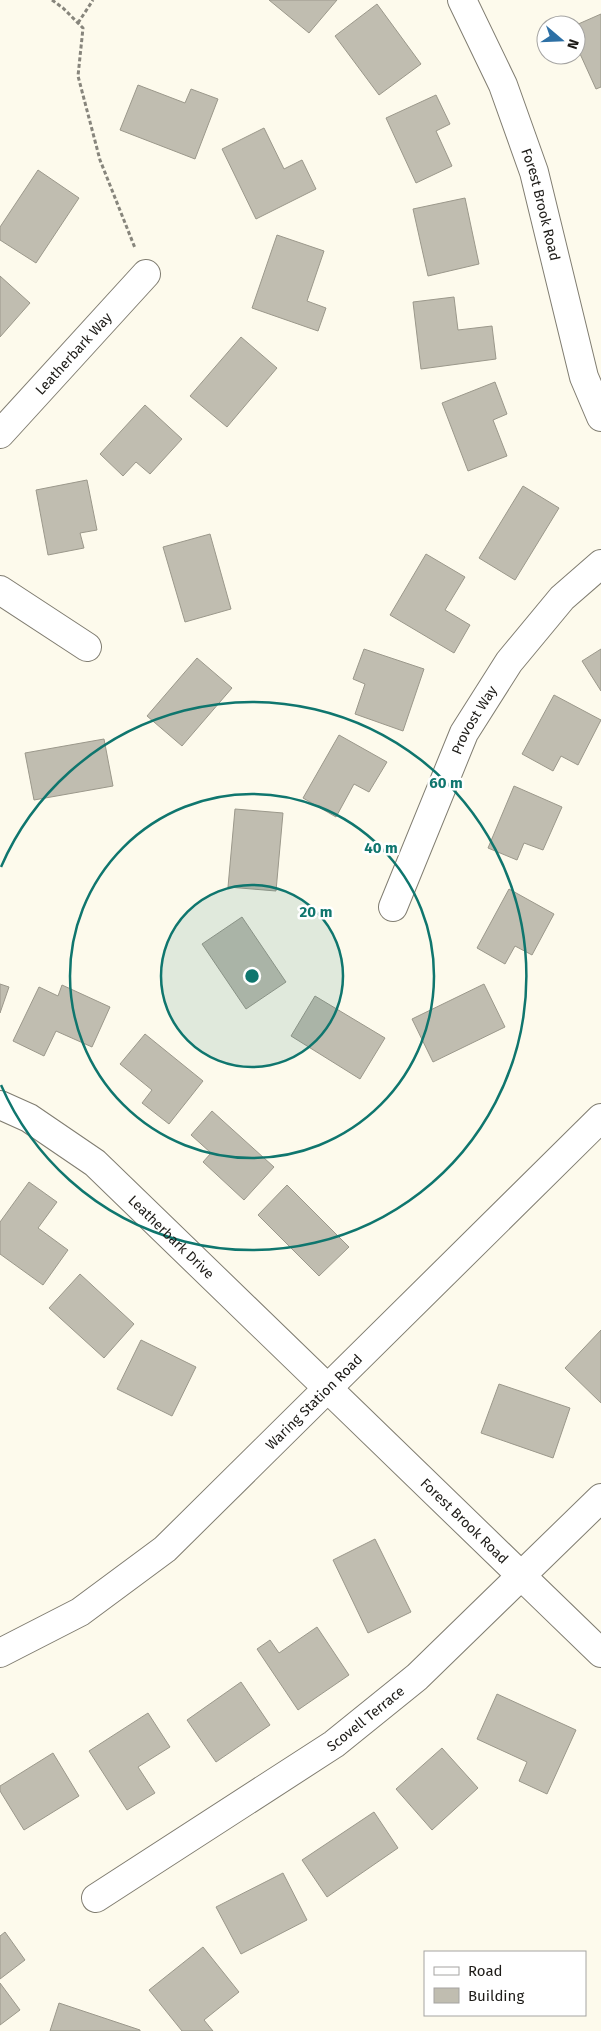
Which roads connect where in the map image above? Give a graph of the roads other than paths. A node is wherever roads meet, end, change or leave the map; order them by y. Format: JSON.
{"nodes":[{"id":1,"x":462,"y":0,"type":"edge"},
{"id":2,"x":146,"y":274,"type":"road end"},
{"id":3,"x":601,"y":417,"type":"edge"},
{"id":4,"x":0,"y":434,"type":"edge"},
{"id":5,"x":601,"y":564,"type":"edge"},
{"id":6,"x":0,"y":590,"type":"edge"},
{"id":7,"x":87,"y":647,"type":"dead end"},
{"id":8,"x":393,"y":907,"type":"dead end"},
{"id":9,"x":0,"y":1105,"type":"edge"},
{"id":10,"x":601,"y":1118,"type":"edge"},
{"id":11,"x":328,"y":1389,"type":"junction"},
{"id":12,"x":601,"y":1498,"type":"edge"},
{"id":13,"x":521,"y":1576,"type":"junction"},
{"id":14,"x":0,"y":1653,"type":"edge"},
{"id":15,"x":601,"y":1653,"type":"edge"},
{"id":16,"x":96,"y":1898,"type":"dead end"}],
"edges":[{"from":1,"to":3,"type":"street","name":"Forest Brook Road"},
{"from":2,"to":4,"type":"street","name":"Leatherbark Way"},
{"from":5,"to":8,"type":"street","name":"Provost Way"},
{"from":6,"to":7,"type":"street"},
{"from":9,"to":11,"type":"street","name":"Leatherbark Drive"},
{"from":10,"to":11,"type":"street","name":"Waring Station Road"},
{"from":11,"to":13,"type":"street","name":"Forest Brook Road"},
{"from":11,"to":14,"type":"street","name":"Waring Station Road"},
{"from":12,"to":13,"type":"street","name":"Scovell Terrace"},
{"from":13,"to":15,"type":"street","name":"Forest Brook Road"},
{"from":13,"to":16,"type":"street","name":"Scovell Terrace"}]}
